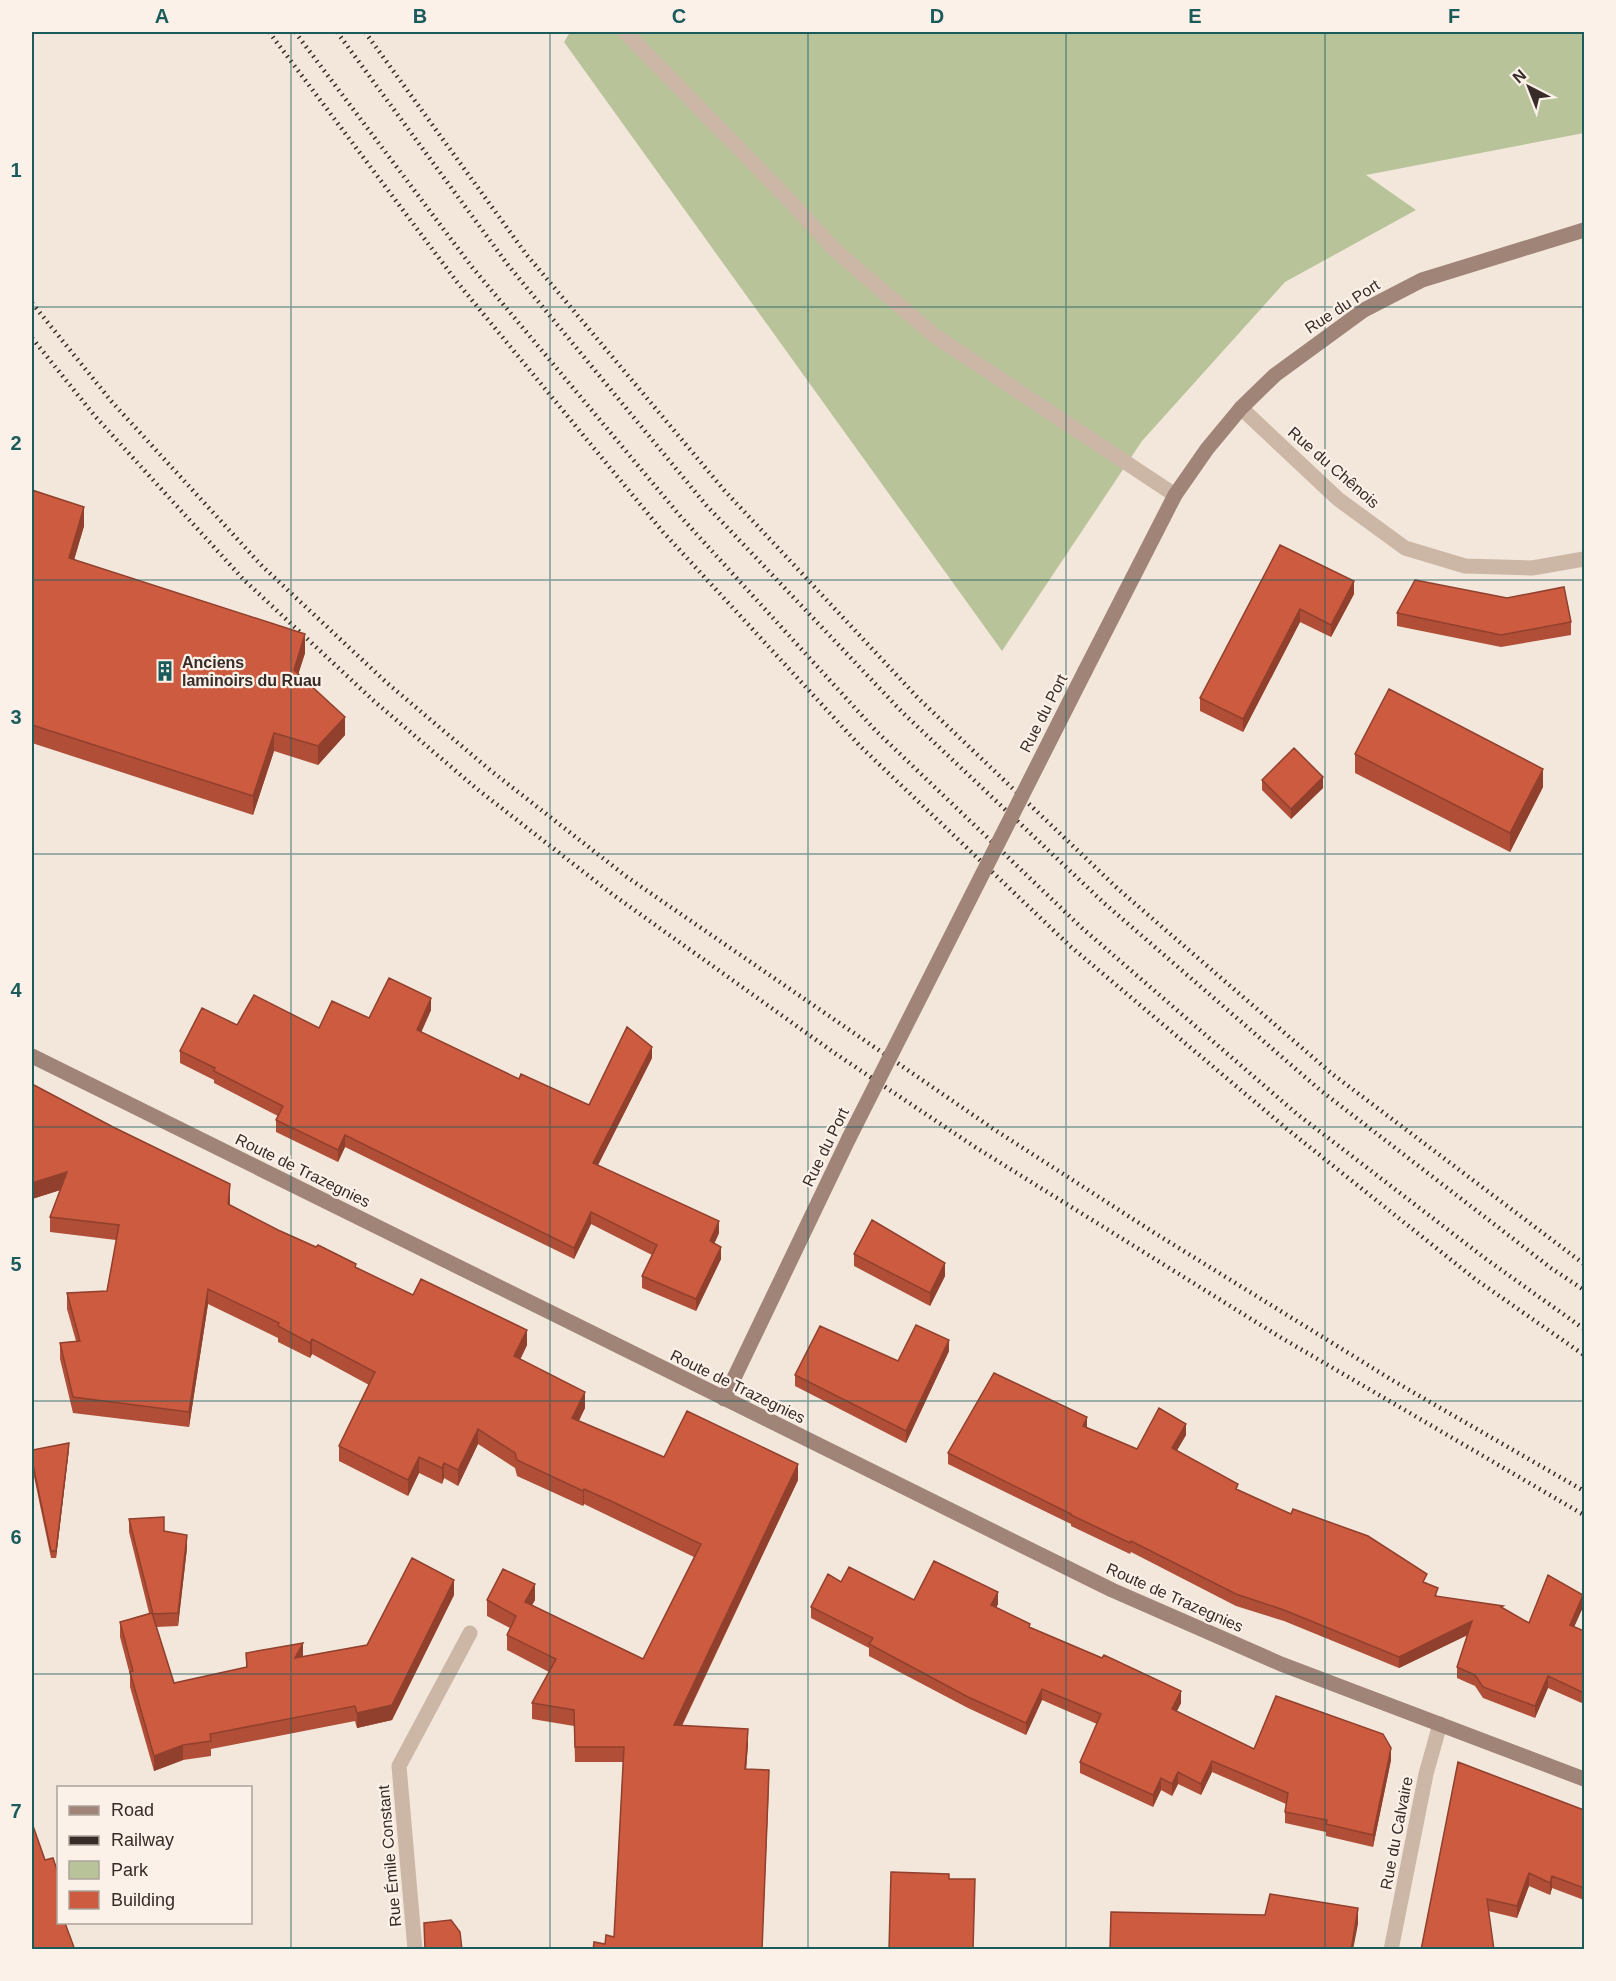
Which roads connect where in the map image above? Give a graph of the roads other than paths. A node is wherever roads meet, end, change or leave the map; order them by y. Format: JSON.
{"nodes":[{"id":1,"x":625,"y":32,"type":"edge"},
{"id":2,"x":1584,"y":230,"type":"edge"},
{"id":3,"x":1241,"y":408,"type":"junction"},
{"id":4,"x":1175,"y":495,"type":"junction"},
{"id":5,"x":1584,"y":559,"type":"edge"},
{"id":6,"x":32,"y":1056,"type":"edge"},
{"id":7,"x":724,"y":1399,"type":"junction"},
{"id":8,"x":470,"y":1633,"type":"dead end"},
{"id":9,"x":1440,"y":1724,"type":"junction"},
{"id":10,"x":1584,"y":1779,"type":"edge"},
{"id":11,"x":415,"y":1950,"type":"edge"},
{"id":12,"x":1391,"y":1950,"type":"edge"}],
"edges":[{"from":1,"to":4,"type":"street"},
{"from":2,"to":3,"type":"main road","name":"Rue du Port"},
{"from":3,"to":4,"type":"main road","name":"Rue du Port"},
{"from":3,"to":5,"type":"street","name":"Rue du Chênois"},
{"from":4,"to":7,"type":"main road","name":"Rue du Port","bridge":true},
{"from":6,"to":7,"type":"main road","name":"Route de Trazegnies"},
{"from":7,"to":9,"type":"main road","name":"Route de Trazegnies"},
{"from":8,"to":11,"type":"street","name":"Rue Émile Constant"},
{"from":9,"to":10,"type":"main road","name":"Route de Trazegnies"},
{"from":9,"to":12,"type":"street","name":"Rue du Calvaire"}]}
